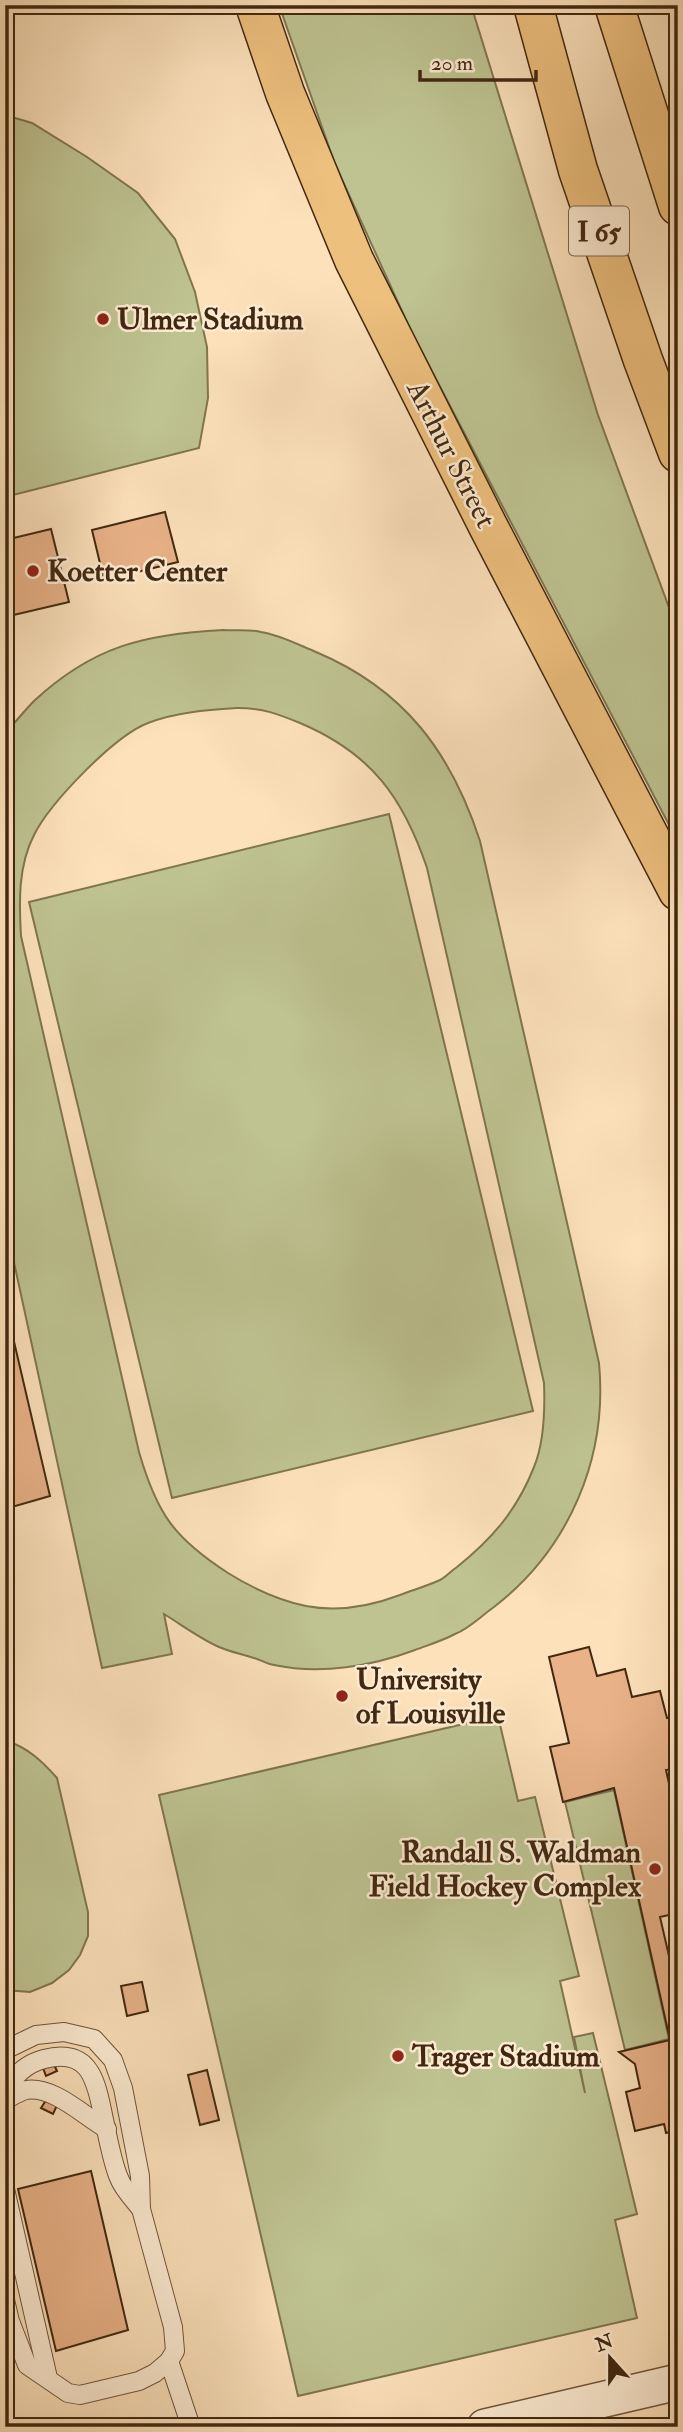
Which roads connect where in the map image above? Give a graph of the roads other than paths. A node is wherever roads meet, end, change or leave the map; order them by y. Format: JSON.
{"nodes":[{"id":1,"x":255,"y":5,"type":"edge"},
{"id":2,"x":533,"y":5,"type":"edge"},
{"id":3,"x":614,"y":5,"type":"edge"},
{"id":4,"x":678,"y":206,"type":"edge"},
{"id":5,"x":678,"y":453,"type":"edge"},
{"id":6,"x":678,"y":891,"type":"edge"},
{"id":7,"x":5,"y":2050,"type":"edge"},
{"id":8,"x":5,"y":2093,"type":"edge"},
{"id":9,"x":5,"y":2100,"type":"edge"},
{"id":10,"x":107,"y":2129,"type":"junction"},
{"id":11,"x":5,"y":2189,"type":"edge"},
{"id":12,"x":141,"y":2209,"type":"junction"},
{"id":13,"x":5,"y":2300,"type":"edge"},
{"id":14,"x":169,"y":2361,"type":"junction"},
{"id":15,"x":48,"y":2378,"type":"junction"},
{"id":16,"x":678,"y":2382,"type":"edge"},
{"id":17,"x":191,"y":2427,"type":"edge"},
{"id":18,"x":485,"y":2427,"type":"edge"}],
"edges":[{"from":1,"to":6,"type":"main road","name":"Arthur Street"},
{"from":2,"to":5,"type":"main road","number":"I 65"},
{"from":3,"to":4,"type":"main road"},
{"from":7,"to":12,"type":"lane"},
{"from":8,"to":10,"type":"lane"},
{"from":9,"to":10,"type":"lane"},
{"from":10,"to":12,"type":"lane"},
{"from":11,"to":15,"type":"lane"},
{"from":12,"to":14,"type":"lane"},
{"from":13,"to":15,"type":"lane"},
{"from":14,"to":15,"type":"lane"},
{"from":14,"to":17,"type":"lane"},
{"from":16,"to":18,"type":"street"}]}
